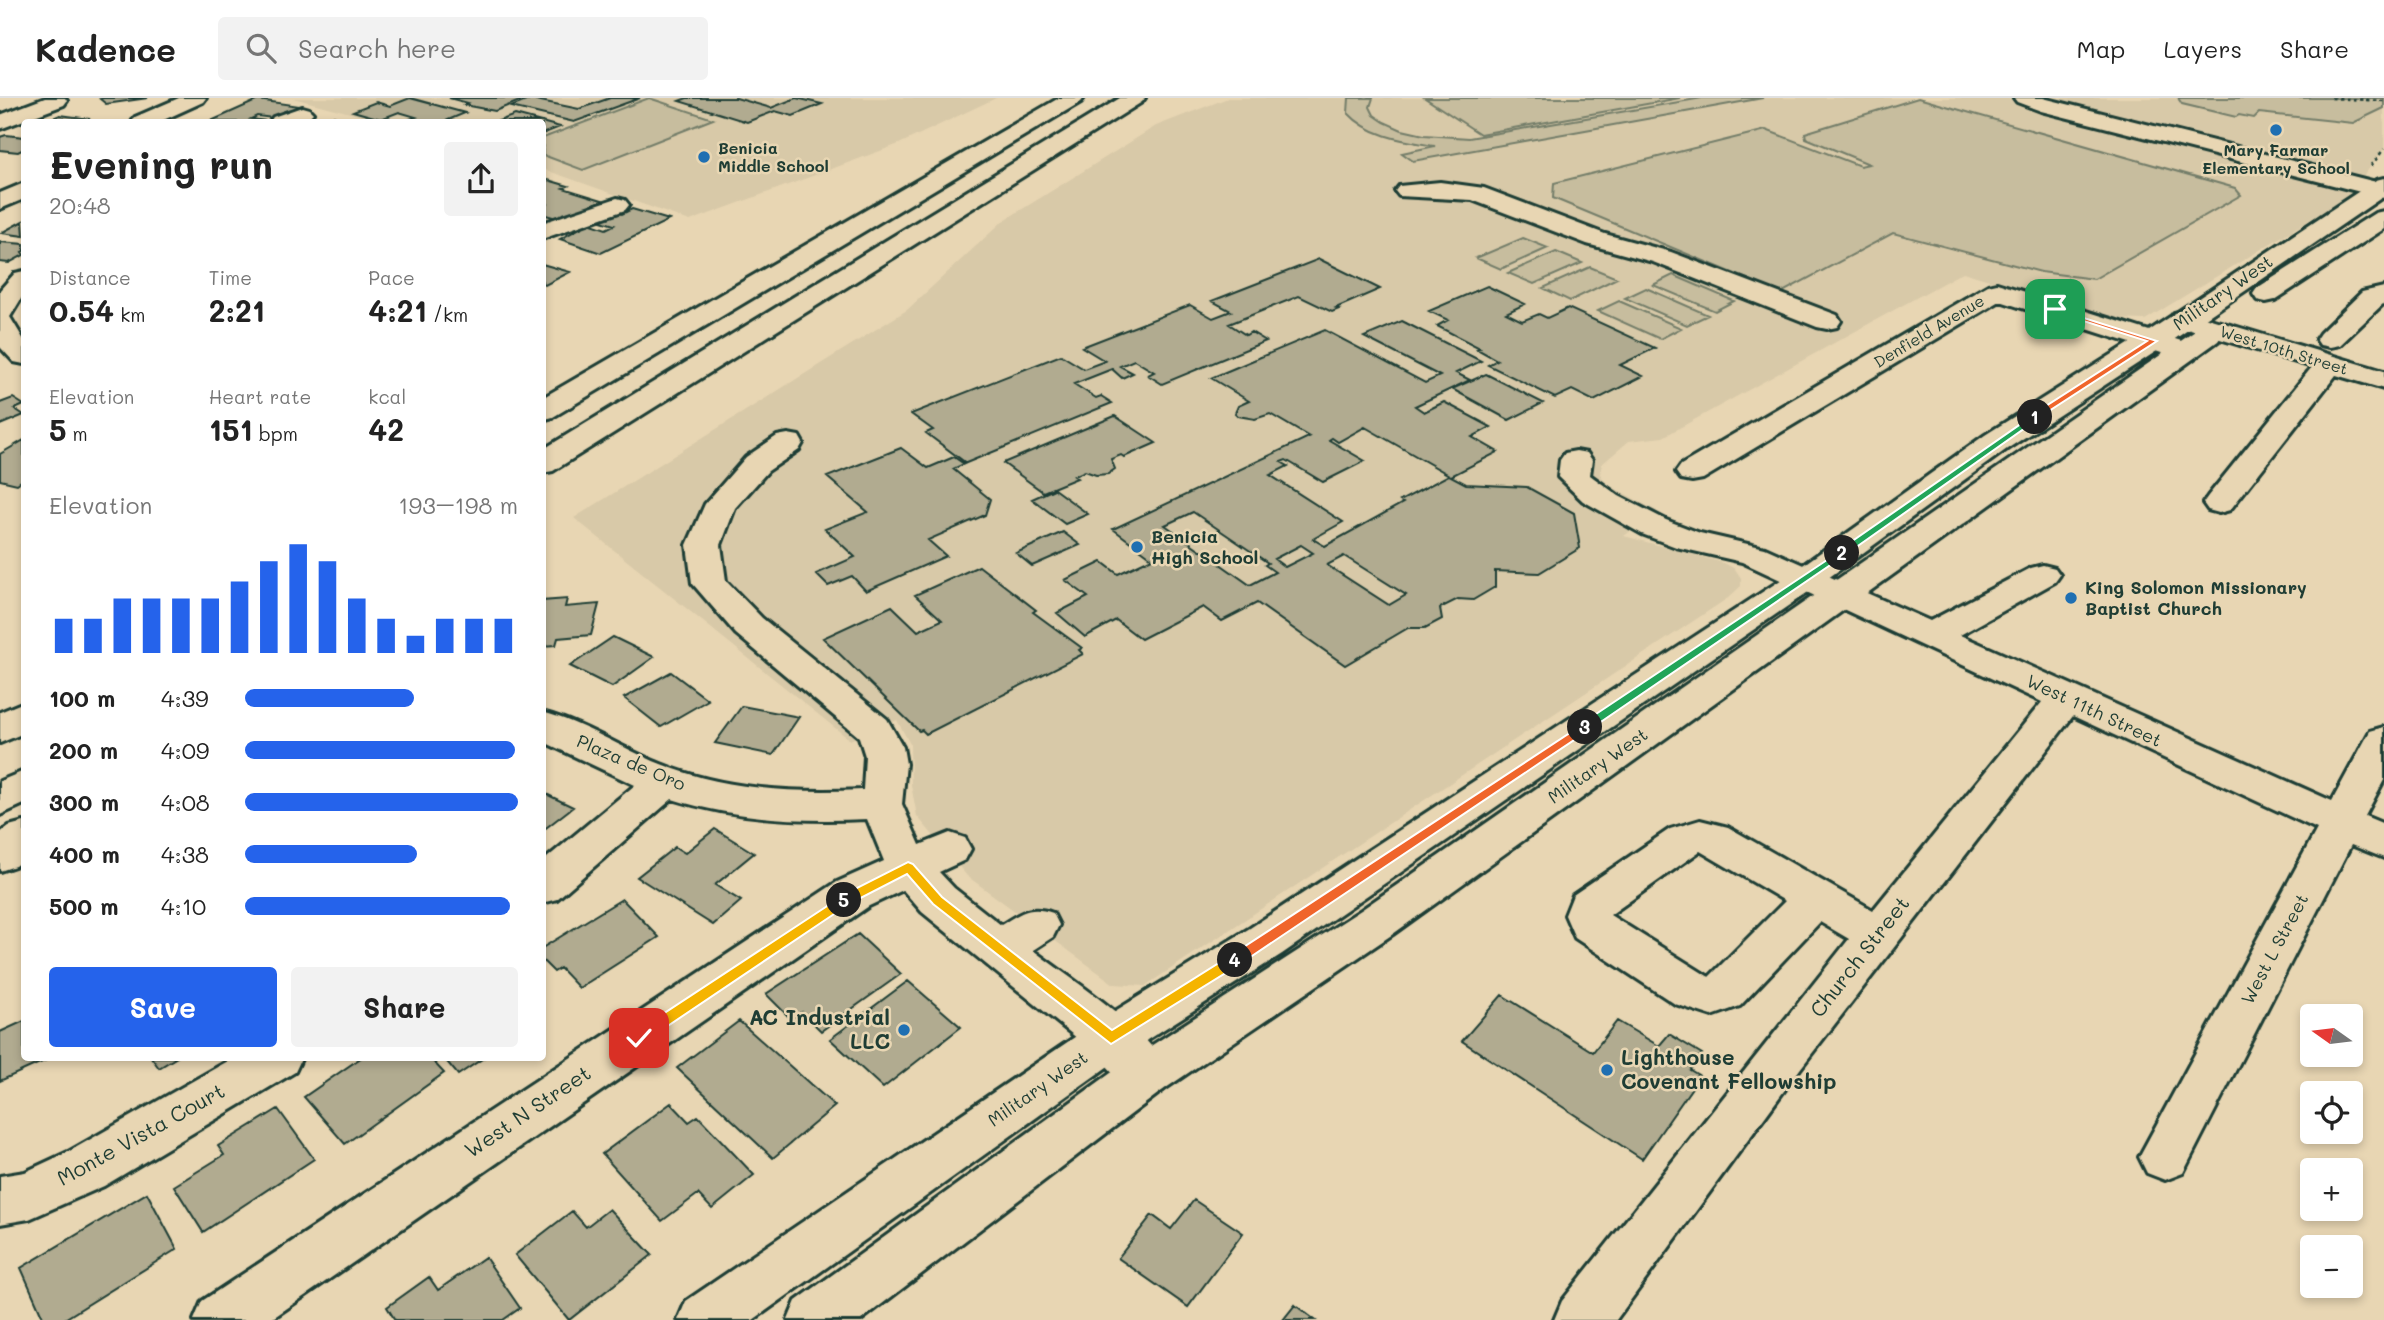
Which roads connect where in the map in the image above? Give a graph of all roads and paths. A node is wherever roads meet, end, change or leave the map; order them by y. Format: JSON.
{"nodes":[{"id":1,"x":196,"y":98,"type":"edge"},
{"id":2,"x":217,"y":98,"type":"edge"},
{"id":3,"x":1074,"y":98,"type":"edge"},
{"id":4,"x":1135,"y":98,"type":"edge"},
{"id":5,"x":2024,"y":98,"type":"edge"},
{"id":6,"x":2331,"y":98,"type":"edge"},
{"id":7,"x":57,"y":101,"type":"dead end"},
{"id":8,"x":2384,"y":101,"type":"edge"},
{"id":9,"x":302,"y":113,"type":"dead end"},
{"id":10,"x":150,"y":119,"type":"edge"},
{"id":11,"x":172,"y":119,"type":"edge"},
{"id":12,"x":288,"y":119,"type":"edge"},
{"id":13,"x":0,"y":123,"type":"edge"},
{"id":14,"x":17,"y":181,"type":"edge"},
{"id":15,"x":2381,"y":188,"type":"edge"},
{"id":16,"x":1407,"y":191,"type":"dead end"},
{"id":17,"x":0,"y":202,"type":"edge"},
{"id":18,"x":617,"y":205,"type":"dead end"},
{"id":19,"x":2384,"y":218,"type":"edge"},
{"id":20,"x":546,"y":231,"type":"edge"},
{"id":21,"x":21,"y":282,"type":"edge"},
{"id":22,"x":2384,"y":295,"type":"edge"},
{"id":23,"x":0,"y":313,"type":"edge"},
{"id":24,"x":2234,"y":317,"type":"junction"},
{"id":25,"x":2185,"y":319,"type":"junction"},
{"id":26,"x":1827,"y":321,"type":"dead end"},
{"id":27,"x":0,"y":322,"type":"edge"},
{"id":28,"x":2169,"y":346,"type":"junction"},
{"id":29,"x":2330,"y":351,"type":"junction"},
{"id":30,"x":21,"y":353,"type":"edge"},
{"id":31,"x":2384,"y":380,"type":"edge"},
{"id":32,"x":665,"y":388,"type":"junction"},
{"id":33,"x":546,"y":409,"type":"edge"},
{"id":34,"x":788,"y":443,"type":"dead end"},
{"id":35,"x":1576,"y":460,"type":"dead end"},
{"id":36,"x":546,"y":462,"type":"edge"},
{"id":37,"x":1692,"y":472,"type":"dead end"},
{"id":38,"x":546,"y":475,"type":"edge"},
{"id":39,"x":2219,"y":503,"type":"dead end"},
{"id":40,"x":2043,"y":575,"type":"dead end"},
{"id":41,"x":1823,"y":587,"type":"junction"},
{"id":42,"x":1931,"y":636,"type":"junction"},
{"id":43,"x":2066,"y":698,"type":"junction"},
{"id":44,"x":21,"y":717,"type":"edge"},
{"id":45,"x":546,"y":727,"type":"edge"},
{"id":46,"x":0,"y":730,"type":"edge"},
{"id":47,"x":2384,"y":741,"type":"edge"},
{"id":48,"x":665,"y":782,"type":"junction"},
{"id":49,"x":21,"y":787,"type":"edge"},
{"id":50,"x":0,"y":800,"type":"edge"},
{"id":51,"x":881,"y":804,"type":"junction"},
{"id":52,"x":2341,"y":823,"type":"junction"},
{"id":53,"x":21,"y":839,"type":"edge"},
{"id":54,"x":2384,"y":842,"type":"edge"},
{"id":55,"x":0,"y":855,"type":"edge"},
{"id":56,"x":929,"y":858,"type":"junction"},
{"id":57,"x":546,"y":884,"type":"edge"},
{"id":58,"x":1816,"y":898,"type":"junction"},
{"id":59,"x":1037,"y":925,"type":"dead end"},
{"id":60,"x":1878,"y":935,"type":"junction"},
{"id":61,"x":1000,"y":949,"type":"junction"},
{"id":62,"x":1111,"y":1038,"type":"junction"},
{"id":63,"x":271,"y":1061,"type":"edge"},
{"id":64,"x":1146,"y":1075,"type":"junction"},
{"id":65,"x":2165,"y":1157,"type":"dead end"},
{"id":66,"x":0,"y":1200,"type":"edge"},
{"id":67,"x":222,"y":1320,"type":"edge"},
{"id":68,"x":706,"y":1320,"type":"edge"},
{"id":69,"x":816,"y":1320,"type":"edge"},
{"id":70,"x":1583,"y":1320,"type":"edge"}],
"edges":[{"from":1,"to":10,"type":"main road"},
{"from":2,"to":11,"type":"main road"},
{"from":3,"to":33,"type":"main road"},
{"from":4,"to":32,"type":"main road"},
{"from":5,"to":15,"type":"main road"},
{"from":6,"to":8,"type":"path"},
{"from":7,"to":13,"type":"main road"},
{"from":9,"to":12,"type":"main road"},
{"from":14,"to":17,"type":"main road"},
{"from":15,"to":25,"type":"main road","name":"Military West"},
{"from":16,"to":26,"type":"main road"},
{"from":18,"to":20,"type":"main road"},
{"from":19,"to":24,"type":"main road","name":"Military West"},
{"from":21,"to":23,"type":"main road"},
{"from":22,"to":29,"type":"main road"},
{"from":24,"to":25,"type":"main road","name":"West 10th Street"},
{"from":24,"to":28,"type":"main road","name":"Military West"},
{"from":24,"to":29,"type":"main road","name":"West 10th Street"},
{"from":25,"to":28,"type":"main road","name":"Military West"},
{"from":27,"to":30,"type":"main road"},
{"from":28,"to":37,"type":"main road","name":"Denfield Avenue"},
{"from":28,"to":41,"type":"main road","name":"Military West"},
{"from":29,"to":31,"type":"main road","name":"West 10th Street"},
{"from":29,"to":39,"type":"main road"},
{"from":32,"to":36,"type":"main road"},
{"from":32,"to":38,"type":"main road"},
{"from":34,"to":51,"type":"main road"},
{"from":35,"to":41,"type":"main road","name":"West 11th Street"},
{"from":40,"to":42,"type":"main road"},
{"from":41,"to":42,"type":"main road","name":"West 11th Street"},
{"from":41,"to":62,"type":"main road","name":"Military West"},
{"from":41,"to":64,"type":"main road","name":"Military West"},
{"from":42,"to":43,"type":"main road","name":"West 11th Street"},
{"from":43,"to":52,"type":"main road","name":"West 11th Street"},
{"from":43,"to":60,"type":"main road","name":"Church Street"},
{"from":44,"to":46,"type":"main road"},
{"from":45,"to":48,"type":"main road","name":"Plaza de Oro"},
{"from":47,"to":52,"type":"main road","name":"West L Street"},
{"from":48,"to":51,"type":"main road","name":"Plaza de Oro"},
{"from":48,"to":57,"type":"main road"},
{"from":49,"to":50,"type":"main road"},
{"from":51,"to":56,"type":"main road"},
{"from":52,"to":54,"type":"main road","name":"West 11th Street"},
{"from":52,"to":65,"type":"main road","name":"West L Street"},
{"from":53,"to":55,"type":"main road"},
{"from":56,"to":61,"type":"main road"},
{"from":56,"to":67,"type":"main road","name":"West N Street"},
{"from":58,"to":58,"type":"main road"},
{"from":58,"to":60,"type":"main road"},
{"from":59,"to":61,"type":"main road"},
{"from":60,"to":70,"type":"main road","name":"Church Street"},
{"from":61,"to":62,"type":"main road"},
{"from":62,"to":64,"type":"main road"},
{"from":62,"to":68,"type":"main road","name":"Military West"},
{"from":63,"to":66,"type":"main road","name":"Monte Vista Court"},
{"from":64,"to":69,"type":"main road","name":"Military West"}]}
